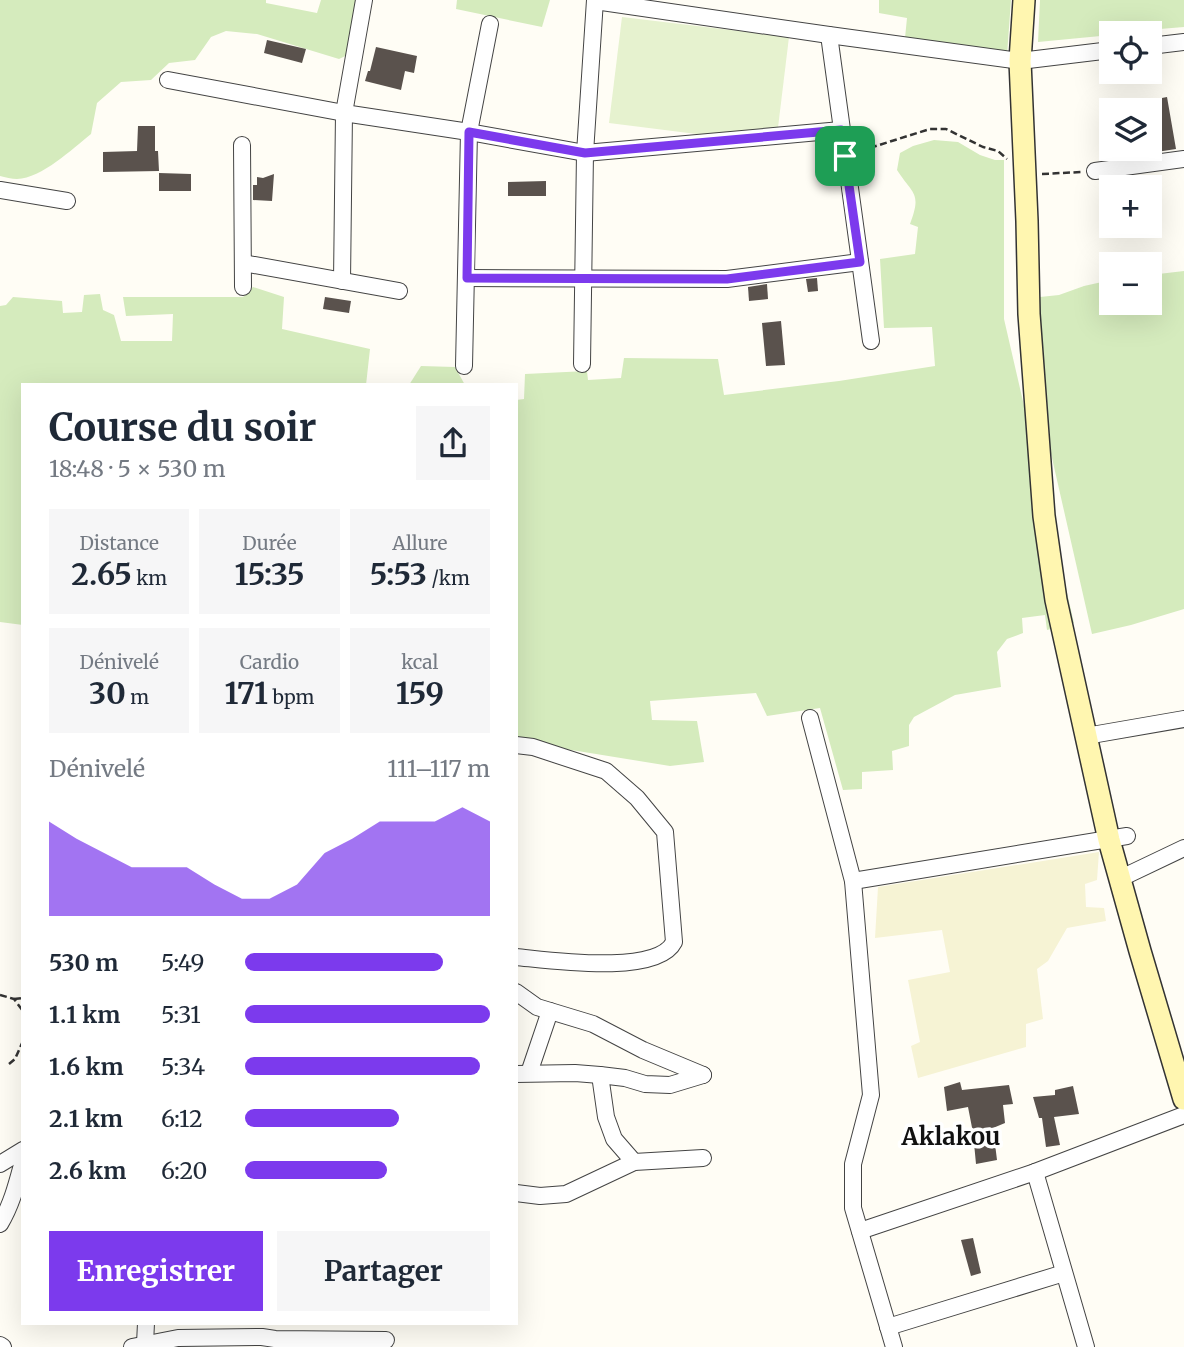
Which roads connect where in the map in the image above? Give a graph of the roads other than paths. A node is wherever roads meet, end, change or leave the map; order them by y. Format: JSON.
{"nodes":[{"id":1,"x":364,"y":0,"type":"edge"},
{"id":2,"x":1024,"y":0,"type":"edge"},
{"id":3,"x":595,"y":1,"type":"edge"},
{"id":4,"x":490,"y":24,"type":"dead end"},
{"id":5,"x":829,"y":35,"type":"junction"},
{"id":6,"x":1184,"y":42,"type":"edge"},
{"id":7,"x":1162,"y":45,"type":"edge"},
{"id":8,"x":1099,"y":51,"type":"edge"},
{"id":9,"x":1020,"y":61,"type":"junction"},
{"id":10,"x":167,"y":80,"type":"dead end"},
{"id":11,"x":344,"y":113,"type":"junction"},
{"id":12,"x":841,"y":130,"type":"junction"},
{"id":13,"x":469,"y":132,"type":"junction"},
{"id":14,"x":242,"y":145,"type":"dead end"},
{"id":15,"x":585,"y":153,"type":"junction"},
{"id":16,"x":1184,"y":159,"type":"edge"},
{"id":17,"x":1095,"y":171,"type":"road end"},
{"id":18,"x":0,"y":190,"type":"edge"},
{"id":19,"x":67,"y":201,"type":"dead end"},
{"id":20,"x":860,"y":262,"type":"junction"},
{"id":21,"x":243,"y":263,"type":"junction"},
{"id":22,"x":467,"y":278,"type":"junction"},
{"id":23,"x":583,"y":278,"type":"junction"},
{"id":24,"x":342,"y":281,"type":"junction"},
{"id":25,"x":243,"y":287,"type":"dead end"},
{"id":26,"x":398,"y":291,"type":"dead end"},
{"id":27,"x":871,"y":341,"type":"dead end"},
{"id":28,"x":582,"y":364,"type":"dead end"},
{"id":29,"x":464,"y":366,"type":"dead end"},
{"id":30,"x":810,"y":718,"type":"dead end"},
{"id":31,"x":1184,"y":719,"type":"edge"},
{"id":32,"x":1086,"y":736,"type":"junction"},
{"id":33,"x":518,"y":745,"type":"edge"},
{"id":34,"x":1118,"y":838,"type":"junction"},
{"id":35,"x":1184,"y":848,"type":"edge"},
{"id":36,"x":1119,"y":879,"type":"junction"},
{"id":37,"x":853,"y":881,"type":"junction"},
{"id":38,"x":518,"y":957,"type":"edge"},
{"id":39,"x":518,"y":993,"type":"edge"},
{"id":40,"x":550,"y":1011,"type":"junction"},
{"id":41,"x":522,"y":1074,"type":"edge"},
{"id":42,"x":600,"y":1075,"type":"junction"},
{"id":43,"x":1184,"y":1099,"type":"edge"},
{"id":44,"x":1184,"y":1115,"type":"edge"},
{"id":45,"x":21,"y":1151,"type":"edge"},
{"id":46,"x":703,"y":1158,"type":"dead end"},
{"id":47,"x":634,"y":1162,"type":"junction"},
{"id":48,"x":0,"y":1164,"type":"edge"},
{"id":49,"x":21,"y":1170,"type":"edge"},
{"id":50,"x":1035,"y":1172,"type":"junction"},
{"id":51,"x":518,"y":1193,"type":"edge"},
{"id":52,"x":0,"y":1224,"type":"edge"},
{"id":53,"x":860,"y":1231,"type":"junction"},
{"id":54,"x":1064,"y":1273,"type":"junction"},
{"id":55,"x":145,"y":1325,"type":"edge"},
{"id":56,"x":387,"y":1325,"type":"edge"},
{"id":57,"x":888,"y":1327,"type":"junction"},
{"id":58,"x":274,"y":1343,"type":"edge"},
{"id":59,"x":386,"y":1344,"type":"edge"},
{"id":60,"x":139,"y":1345,"type":"edge"},
{"id":61,"x":894,"y":1347,"type":"edge"},
{"id":62,"x":1086,"y":1347,"type":"edge"}],
"edges":[{"from":1,"to":11,"type":"street"},
{"from":2,"to":9,"type":"street"},
{"from":3,"to":5,"type":"street"},
{"from":3,"to":15,"type":"street"},
{"from":4,"to":13,"type":"street"},
{"from":5,"to":9,"type":"street"},
{"from":5,"to":12,"type":"street"},
{"from":6,"to":7,"type":"street"},
{"from":8,"to":9,"type":"street"},
{"from":9,"to":32,"type":"street"},
{"from":10,"to":11,"type":"street"},
{"from":11,"to":13,"type":"street"},
{"from":11,"to":24,"type":"street"},
{"from":12,"to":15,"type":"street"},
{"from":12,"to":20,"type":"street"},
{"from":13,"to":15,"type":"street"},
{"from":13,"to":22,"type":"street"},
{"from":14,"to":21,"type":"street"},
{"from":15,"to":23,"type":"street"},
{"from":16,"to":17,"type":"street"},
{"from":18,"to":19,"type":"street"},
{"from":20,"to":23,"type":"street"},
{"from":20,"to":27,"type":"street"},
{"from":21,"to":24,"type":"street"},
{"from":21,"to":25,"type":"street"},
{"from":22,"to":23,"type":"street"},
{"from":22,"to":29,"type":"street"},
{"from":23,"to":28,"type":"street"},
{"from":24,"to":26,"type":"street"},
{"from":30,"to":37,"type":"street"},
{"from":31,"to":32,"type":"street"},
{"from":32,"to":34,"type":"street"},
{"from":33,"to":38,"type":"street"},
{"from":34,"to":36,"type":"street"},
{"from":34,"to":37,"type":"street"},
{"from":35,"to":36,"type":"street"},
{"from":36,"to":43,"type":"street"},
{"from":37,"to":53,"type":"street"},
{"from":39,"to":40,"type":"street"},
{"from":40,"to":41,"type":"street"},
{"from":40,"to":42,"type":"street"},
{"from":41,"to":42,"type":"street"},
{"from":42,"to":47,"type":"street"},
{"from":44,"to":50,"type":"street"},
{"from":45,"to":48,"type":"street"},
{"from":46,"to":47,"type":"street"},
{"from":47,"to":51,"type":"street"},
{"from":49,"to":52,"type":"street"},
{"from":50,"to":53,"type":"street"},
{"from":50,"to":54,"type":"street"},
{"from":53,"to":57,"type":"street"},
{"from":54,"to":57,"type":"street"},
{"from":54,"to":62,"type":"street"},
{"from":55,"to":60,"type":"street"},
{"from":56,"to":59,"type":"street"},
{"from":57,"to":61,"type":"street"},
{"from":58,"to":59,"type":"street"},
{"from":58,"to":60,"type":"street"}]}
